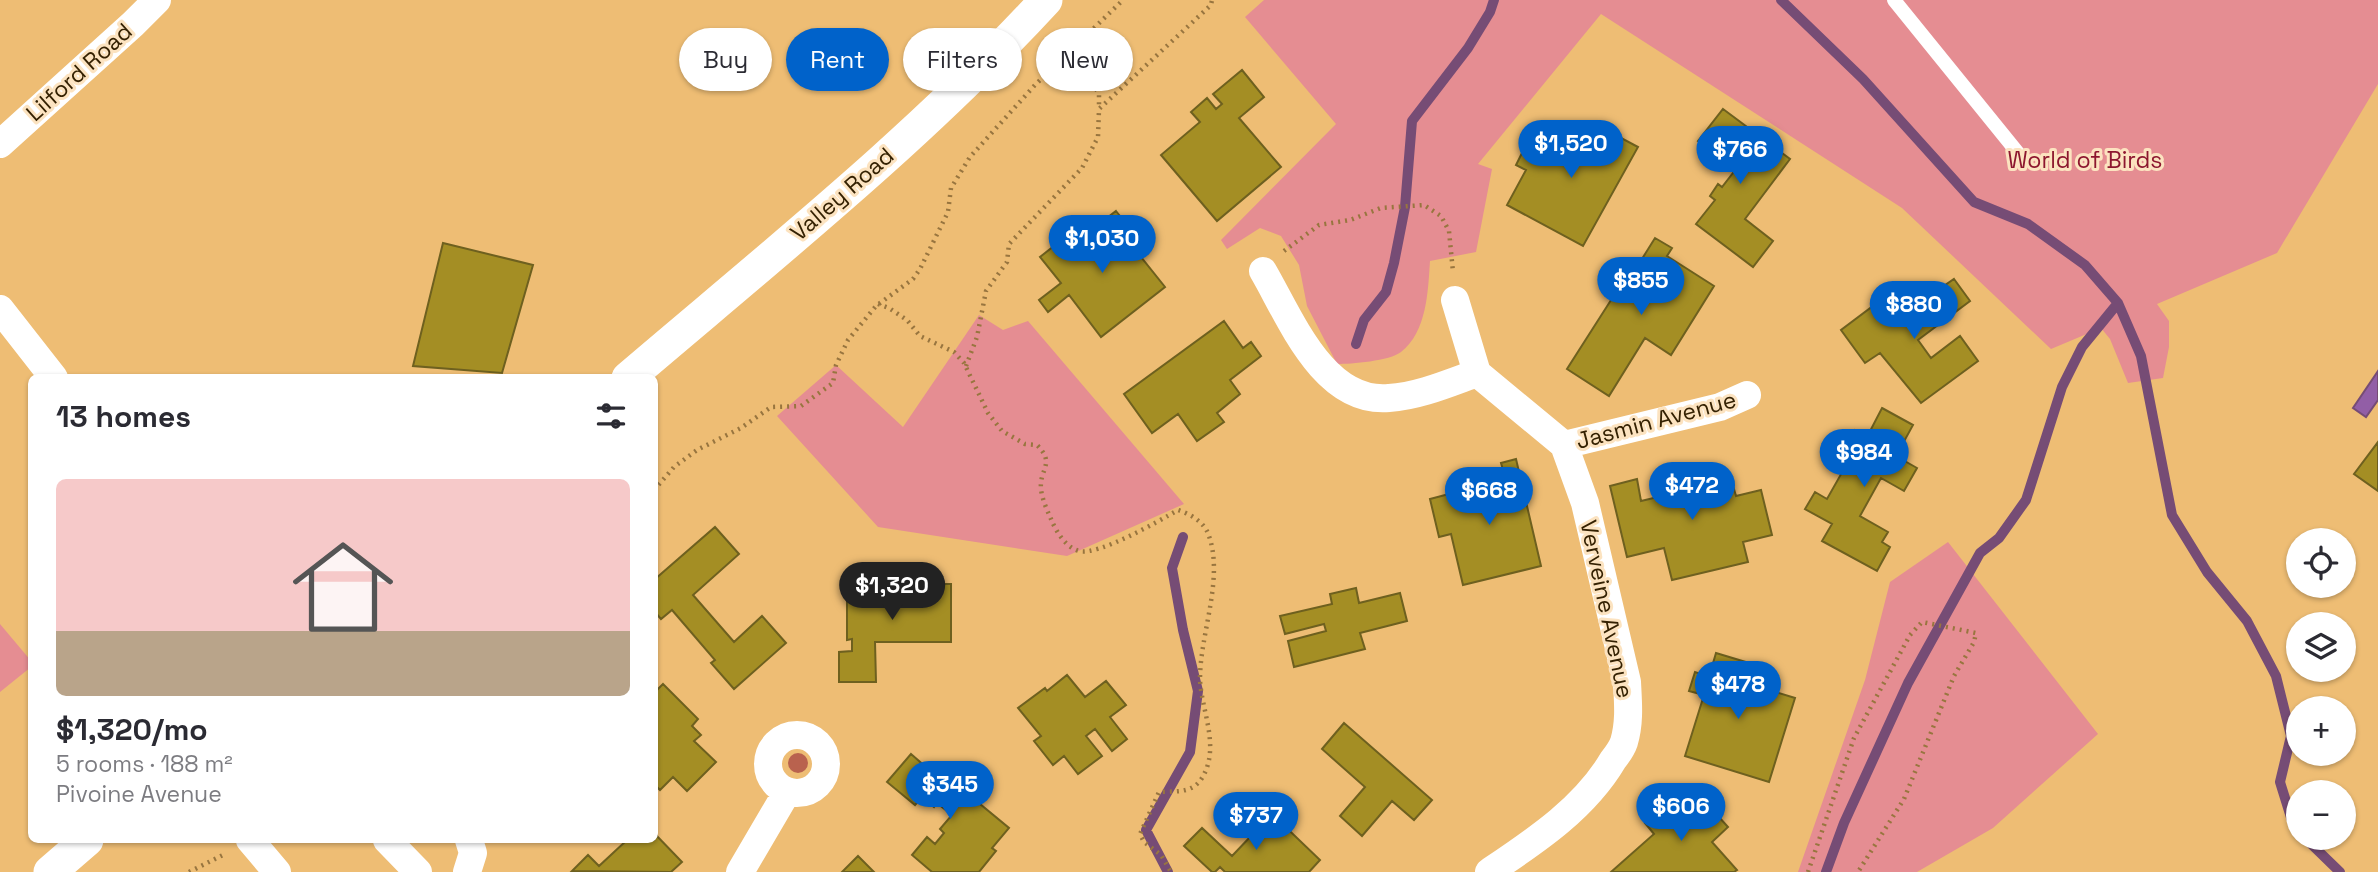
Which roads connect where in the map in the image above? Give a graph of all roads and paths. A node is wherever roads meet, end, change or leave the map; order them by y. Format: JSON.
{"nodes":[{"id":1,"x":157,"y":0,"type":"edge"},
{"id":2,"x":1046,"y":0,"type":"edge"},
{"id":3,"x":1123,"y":0,"type":"edge"},
{"id":4,"x":1212,"y":0,"type":"edge"},
{"id":5,"x":1894,"y":0,"type":"edge"},
{"id":6,"x":1093,"y":28,"type":"edge"},
{"id":7,"x":1036,"y":84,"type":"edge"},
{"id":8,"x":1097,"y":91,"type":"edge"},
{"id":9,"x":1100,"y":109,"type":"junction"},
{"id":10,"x":0,"y":144,"type":"edge"},
{"id":11,"x":2022,"y":158,"type":"dead end"},
{"id":12,"x":1263,"y":271,"type":"joint"},
{"id":13,"x":1455,"y":300,"type":"joint"},
{"id":14,"x":878,"y":304,"type":"junction"},
{"id":15,"x":0,"y":309,"type":"edge"},
{"id":16,"x":966,"y":368,"type":"junction"},
{"id":17,"x":1477,"y":373,"type":"junction"},
{"id":18,"x":51,"y":374,"type":"edge"},
{"id":19,"x":633,"y":374,"type":"edge"},
{"id":20,"x":1747,"y":395,"type":"dead end"},
{"id":21,"x":1564,"y":445,"type":"junction"},
{"id":22,"x":658,"y":485,"type":"edge"},
{"id":23,"x":787,"y":792,"type":"dead end"},
{"id":24,"x":84,"y":843,"type":"edge"},
{"id":25,"x":247,"y":843,"type":"edge"},
{"id":26,"x":253,"y":843,"type":"edge"},
{"id":27,"x":390,"y":843,"type":"edge"},
{"id":28,"x":455,"y":843,"type":"edge"},
{"id":29,"x":470,"y":843,"type":"edge"},
{"id":30,"x":50,"y":872,"type":"edge"},
{"id":31,"x":189,"y":872,"type":"edge"},
{"id":32,"x":277,"y":872,"type":"edge"},
{"id":33,"x":418,"y":872,"type":"edge"},
{"id":34,"x":460,"y":872,"type":"edge"},
{"id":35,"x":467,"y":872,"type":"edge"},
{"id":36,"x":740,"y":872,"type":"edge"},
{"id":37,"x":1171,"y":872,"type":"edge"},
{"id":38,"x":1489,"y":872,"type":"edge"},
{"id":39,"x":1808,"y":872,"type":"edge"},
{"id":40,"x":1858,"y":872,"type":"edge"}],
"edges":[{"from":1,"to":10,"type":"street","name":"Lilford Road"},
{"from":2,"to":19,"type":"street","name":"Valley Road"},
{"from":3,"to":6,"type":"path"},
{"from":4,"to":9,"type":"path"},
{"from":5,"to":11,"type":"lane"},
{"from":7,"to":14,"type":"path"},
{"from":8,"to":9,"type":"path"},
{"from":9,"to":16,"type":"path"},
{"from":12,"to":13,"type":"path"},
{"from":12,"to":17,"type":"street"},
{"from":13,"to":17,"type":"street"},
{"from":14,"to":16,"type":"path"},
{"from":14,"to":22,"type":"path"},
{"from":15,"to":18,"type":"street"},
{"from":16,"to":37,"type":"path"},
{"from":17,"to":21,"type":"street"},
{"from":20,"to":21,"type":"street","name":"Jasmin Avenue"},
{"from":21,"to":38,"type":"street","name":"Verveine Avenue"},
{"from":23,"to":36,"type":"street"},
{"from":24,"to":30,"type":"street"},
{"from":25,"to":31,"type":"path"},
{"from":26,"to":32,"type":"street"},
{"from":27,"to":33,"type":"street"},
{"from":28,"to":34,"type":"street"},
{"from":29,"to":35,"type":"street"},
{"from":39,"to":40,"type":"path"}]}
